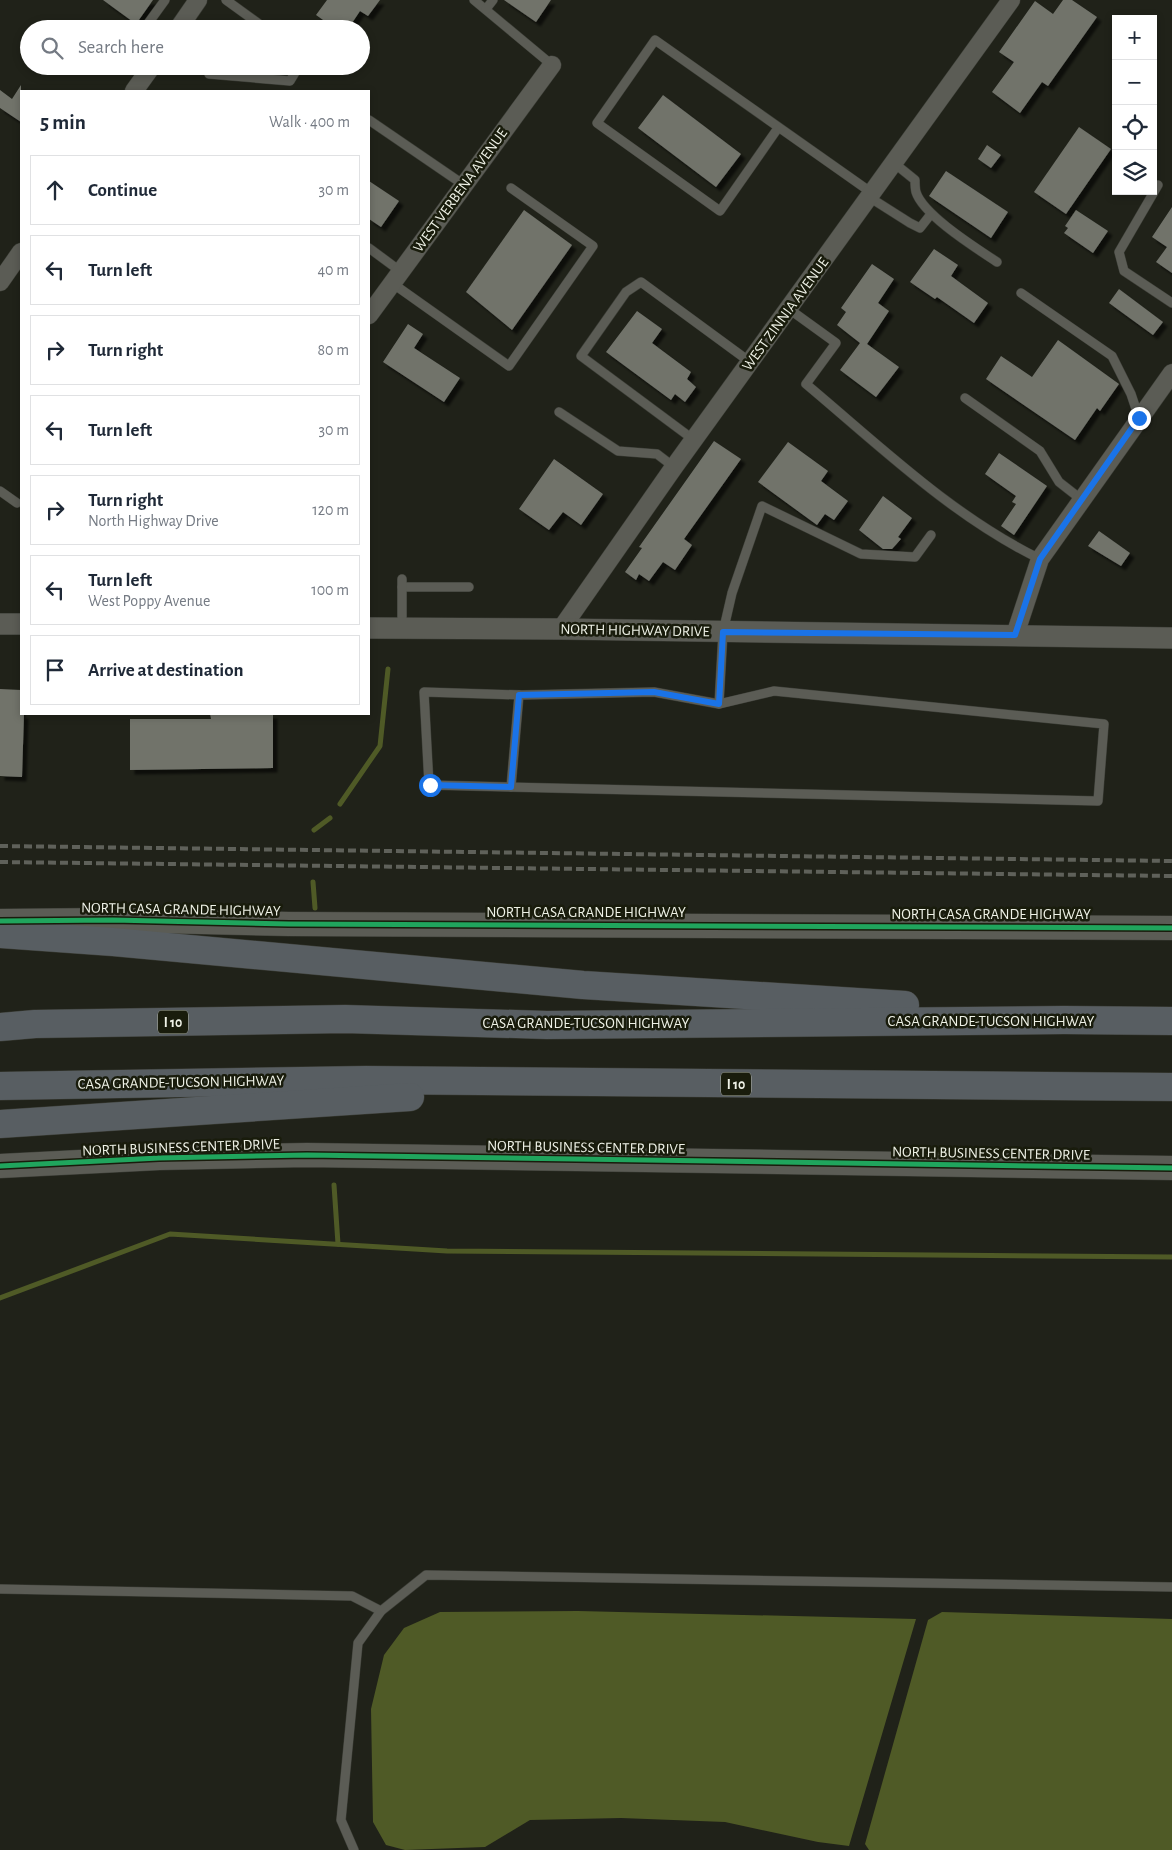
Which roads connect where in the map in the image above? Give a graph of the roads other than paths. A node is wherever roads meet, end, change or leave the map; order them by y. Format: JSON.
{"nodes":[{"id":1,"x":165,"y":0,"type":"edge"},
{"id":2,"x":198,"y":0,"type":"edge"},
{"id":3,"x":226,"y":0,"type":"edge"},
{"id":4,"x":474,"y":0,"type":"edge"},
{"id":5,"x":493,"y":0,"type":"edge"},
{"id":6,"x":1011,"y":0,"type":"edge"},
{"id":7,"x":486,"y":9,"type":"junction"},
{"id":8,"x":151,"y":20,"type":"edge"},
{"id":9,"x":184,"y":20,"type":"edge"},
{"id":10,"x":254,"y":20,"type":"edge"},
{"id":11,"x":552,"y":65,"type":"joint"},
{"id":12,"x":146,"y":75,"type":"edge"},
{"id":13,"x":221,"y":75,"type":"edge"},
{"id":14,"x":294,"y":75,"type":"edge"},
{"id":15,"x":135,"y":90,"type":"edge"},
{"id":16,"x":370,"y":121,"type":"edge"},
{"id":17,"x":778,"y":128,"type":"junction"},
{"id":18,"x":894,"y":163,"type":"junction"},
{"id":19,"x":464,"y":185,"type":"junction"},
{"id":20,"x":1158,"y":185,"type":"dead end"},
{"id":21,"x":511,"y":188,"type":"dead end"},
{"id":22,"x":870,"y":195,"type":"junction"},
{"id":23,"x":931,"y":214,"type":"junction"},
{"id":24,"x":370,"y":249,"type":"edge"},
{"id":25,"x":20,"y":253,"type":"edge"},
{"id":26,"x":997,"y":262,"type":"dead end"},
{"id":27,"x":396,"y":277,"type":"junction"},
{"id":28,"x":0,"y":282,"type":"edge"},
{"id":29,"x":1021,"y":293,"type":"dead end"},
{"id":30,"x":1172,"y":303,"type":"edge"},
{"id":31,"x":789,"y":308,"type":"junction"},
{"id":32,"x":370,"y":314,"type":"edge"},
{"id":33,"x":750,"y":362,"type":"junction"},
{"id":34,"x":1172,"y":374,"type":"edge"},
{"id":35,"x":965,"y":398,"type":"dead end"},
{"id":36,"x":559,"y":412,"type":"dead end"},
{"id":37,"x":1139,"y":418,"type":"junction"},
{"id":38,"x":694,"y":440,"type":"junction"},
{"id":39,"x":674,"y":467,"type":"junction"},
{"id":40,"x":0,"y":491,"type":"edge"},
{"id":41,"x":1082,"y":500,"type":"junction"},
{"id":42,"x":18,"y":503,"type":"dead end"},
{"id":43,"x":931,"y":535,"type":"dead end"},
{"id":44,"x":1040,"y":559,"type":"junction"},
{"id":45,"x":469,"y":587,"type":"dead end"},
{"id":46,"x":0,"y":624,"type":"edge"},
{"id":47,"x":20,"y":624,"type":"edge"},
{"id":48,"x":370,"y":628,"type":"edge"},
{"id":49,"x":402,"y":628,"type":"junction"},
{"id":50,"x":561,"y":629,"type":"junction"},
{"id":51,"x":723,"y":632,"type":"junction"},
{"id":52,"x":1015,"y":635,"type":"junction"},
{"id":53,"x":1172,"y":638,"type":"edge"},
{"id":54,"x":519,"y":695,"type":"junction"},
{"id":55,"x":719,"y":704,"type":"junction"},
{"id":56,"x":511,"y":787,"type":"junction"},
{"id":57,"x":0,"y":921,"type":"edge"},
{"id":58,"x":1172,"y":928,"type":"edge"},
{"id":59,"x":0,"y":934,"type":"edge"},
{"id":60,"x":1064,"y":1020,"type":"junction"},
{"id":61,"x":1172,"y":1021,"type":"edge"},
{"id":62,"x":0,"y":1027,"type":"edge"},
{"id":63,"x":615,"y":1082,"type":"junction"},
{"id":64,"x":0,"y":1086,"type":"edge"},
{"id":65,"x":1172,"y":1087,"type":"edge"},
{"id":66,"x":0,"y":1124,"type":"edge"},
{"id":67,"x":0,"y":1166,"type":"edge"},
{"id":68,"x":1172,"y":1168,"type":"edge"},
{"id":69,"x":1172,"y":1587,"type":"edge"},
{"id":70,"x":0,"y":1589,"type":"edge"},
{"id":71,"x":381,"y":1611,"type":"junction"},
{"id":72,"x":354,"y":1850,"type":"edge"}],
"edges":[{"from":1,"to":8,"type":"lane"},
{"from":2,"to":9,"type":"street"},
{"from":3,"to":10,"type":"lane"},
{"from":4,"to":7,"type":"lane"},
{"from":5,"to":7,"type":"lane"},
{"from":6,"to":18,"type":"street","name":"WEST ZINNIA AVENUE"},
{"from":7,"to":11,"type":"lane"},
{"from":11,"to":19,"type":"street","name":"WEST VERBENA AVENUE"},
{"from":12,"to":15,"type":"street"},
{"from":13,"to":14,"type":"lane"},
{"from":16,"to":19,"type":"lane"},
{"from":17,"to":17,"type":"lane"},
{"from":17,"to":22,"type":"lane"},
{"from":18,"to":22,"type":"street","name":"WEST ZINNIA AVENUE"},
{"from":18,"to":23,"type":"lane"},
{"from":19,"to":27,"type":"street","name":"WEST VERBENA AVENUE"},
{"from":20,"to":30,"type":"lane"},
{"from":21,"to":27,"type":"lane"},
{"from":22,"to":23,"type":"lane"},
{"from":22,"to":31,"type":"street","name":"WEST ZINNIA AVENUE"},
{"from":23,"to":26,"type":"lane"},
{"from":24,"to":27,"type":"lane"},
{"from":25,"to":28,"type":"street"},
{"from":27,"to":32,"type":"street","name":"WEST VERBENA AVENUE"},
{"from":29,"to":37,"type":"lane"},
{"from":31,"to":33,"type":"street","name":"WEST ZINNIA AVENUE"},
{"from":31,"to":44,"type":"lane"},
{"from":33,"to":38,"type":"street","name":"WEST ZINNIA AVENUE"},
{"from":33,"to":38,"type":"lane"},
{"from":34,"to":37,"type":"street"},
{"from":35,"to":41,"type":"lane"},
{"from":36,"to":39,"type":"lane"},
{"from":37,"to":41,"type":"street"},
{"from":38,"to":39,"type":"street","name":"WEST ZINNIA AVENUE"},
{"from":39,"to":50,"type":"street","name":"WEST ZINNIA AVENUE"},
{"from":40,"to":42,"type":"lane"},
{"from":41,"to":44,"type":"street"},
{"from":43,"to":51,"type":"lane"},
{"from":44,"to":52,"type":"street"},
{"from":45,"to":49,"type":"lane"},
{"from":46,"to":47,"type":"street"},
{"from":48,"to":49,"type":"street","name":"NORTH HIGHWAY DRIVE"},
{"from":49,"to":50,"type":"street","name":"NORTH HIGHWAY DRIVE"},
{"from":50,"to":51,"type":"street","name":"NORTH HIGHWAY DRIVE"},
{"from":51,"to":52,"type":"street","name":"NORTH HIGHWAY DRIVE"},
{"from":51,"to":55,"type":"lane"},
{"from":52,"to":53,"type":"street","name":"NORTH HIGHWAY DRIVE"},
{"from":54,"to":55,"type":"lane"},
{"from":54,"to":56,"type":"lane"},
{"from":54,"to":56,"type":"lane"},
{"from":55,"to":56,"type":"lane"},
{"from":57,"to":58,"type":"main road","name":"NORTH CASA GRANDE HIGHWAY"},
{"from":59,"to":60,"type":"highway"},
{"from":60,"to":61,"type":"highway","name":"CASA GRANDE-TUCSON HIGHWAY","number":"I 10"},
{"from":60,"to":62,"type":"highway","name":"CASA GRANDE-TUCSON HIGHWAY","number":"I 10"},
{"from":63,"to":64,"type":"highway","name":"CASA GRANDE-TUCSON HIGHWAY","number":"I 10"},
{"from":63,"to":65,"type":"highway","name":"CASA GRANDE-TUCSON HIGHWAY","number":"I 10"},
{"from":63,"to":66,"type":"highway"},
{"from":67,"to":68,"type":"main road","name":"NORTH BUSINESS CENTER DRIVE"},
{"from":69,"to":71,"type":"lane"},
{"from":70,"to":71,"type":"lane"},
{"from":71,"to":72,"type":"lane"}]}
